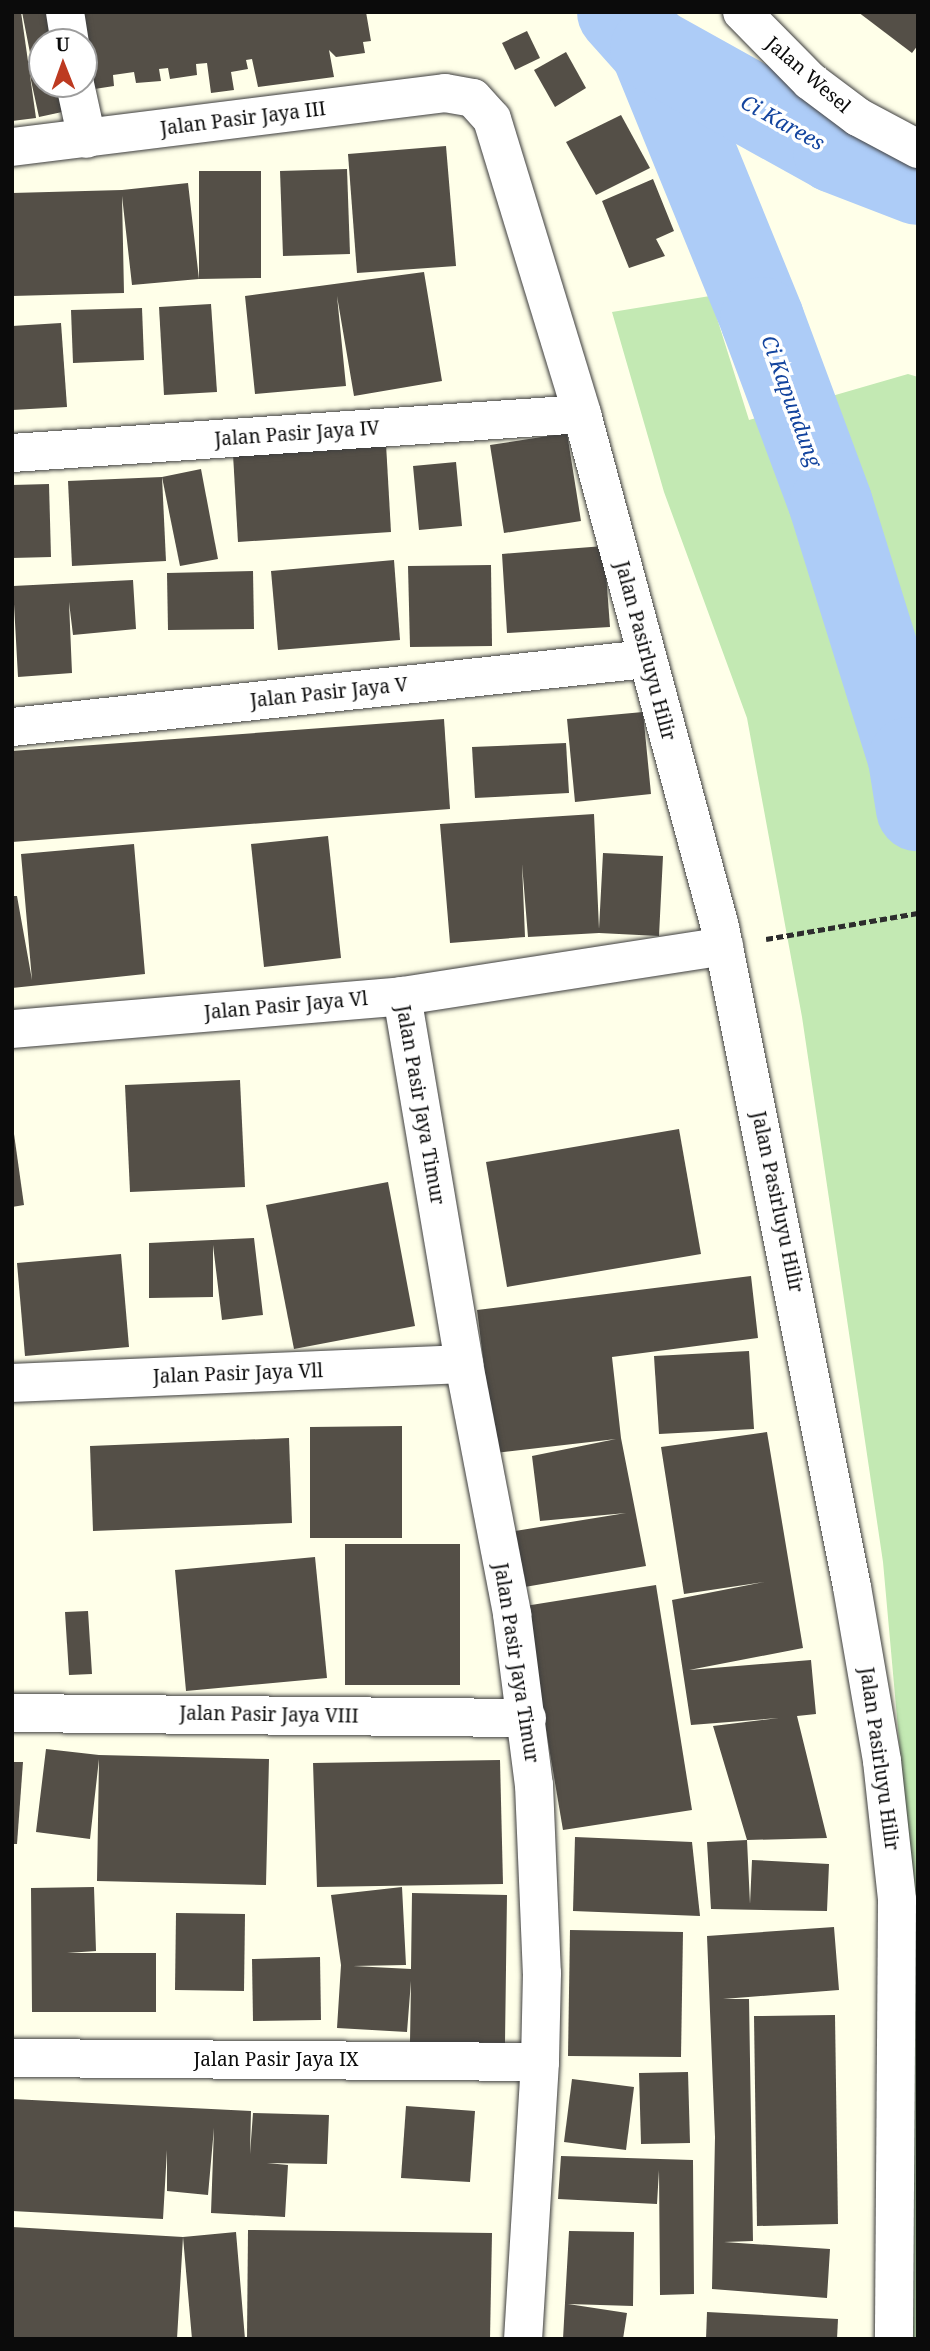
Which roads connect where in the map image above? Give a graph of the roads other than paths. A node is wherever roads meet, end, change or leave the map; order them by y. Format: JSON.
{"nodes":[{"id":1,"x":753,"y":17,"type":"edge"},
{"id":2,"x":78,"y":98,"type":"edge"},
{"id":3,"x":473,"y":99,"type":"joint"},
{"id":4,"x":86,"y":139,"type":"junction"},
{"id":5,"x":12,"y":147,"type":"edge"},
{"id":6,"x":918,"y":149,"type":"edge"},
{"id":7,"x":582,"y":414,"type":"junction"},
{"id":8,"x":12,"y":453,"type":"edge"},
{"id":9,"x":646,"y":659,"type":"junction"},
{"id":10,"x":12,"y":727,"type":"edge"},
{"id":11,"x":724,"y":946,"type":"junction"},
{"id":12,"x":402,"y":996,"type":"junction"},
{"id":13,"x":12,"y":1029,"type":"edge"},
{"id":14,"x":464,"y":1364,"type":"junction"},
{"id":15,"x":12,"y":1382,"type":"edge"},
{"id":16,"x":12,"y":1713,"type":"edge"},
{"id":17,"x":527,"y":1718,"type":"junction"},
{"id":18,"x":12,"y":2059,"type":"edge"},
{"id":19,"x":540,"y":2062,"type":"junction"},
{"id":20,"x":523,"y":2339,"type":"edge"},
{"id":21,"x":894,"y":2339,"type":"edge"}],
"edges":[{"from":1,"to":6,"type":"street","name":"Jalan Wesel"},
{"from":2,"to":4,"type":"street"},
{"from":3,"to":4,"type":"street","name":"Jalan Pasir Jaya III"},
{"from":3,"to":7,"type":"street","name":"Jalan Pasirluyu Hilir"},
{"from":4,"to":5,"type":"street","name":"Jalan Pasir Jaya III"},
{"from":7,"to":8,"type":"street","name":"Jalan Pasir Jaya IV"},
{"from":7,"to":9,"type":"street","name":"Jalan Pasirluyu Hilir"},
{"from":9,"to":10,"type":"street","name":"Jalan Pasir Jaya V"},
{"from":9,"to":11,"type":"street","name":"Jalan Pasirluyu Hilir"},
{"from":11,"to":12,"type":"street","name":"Jalan Pasir Jaya Vl"},
{"from":11,"to":21,"type":"street","name":"Jalan Pasirluyu Hilir"},
{"from":12,"to":13,"type":"street","name":"Jalan Pasir Jaya Vl"},
{"from":12,"to":14,"type":"street","name":"Jalan Pasir Jaya Timur"},
{"from":14,"to":15,"type":"street","name":"Jalan Pasir Jaya Vll"},
{"from":14,"to":17,"type":"street","name":"Jalan Pasir Jaya Timur"},
{"from":16,"to":17,"type":"street","name":"Jalan Pasir Jaya VIII"},
{"from":17,"to":19,"type":"street","name":"Jalan Pasir Jaya Timur"},
{"from":18,"to":19,"type":"street","name":"Jalan Pasir Jaya IX"},
{"from":19,"to":20,"type":"street","name":"Jalan Pasir Jaya Timur"}]}
